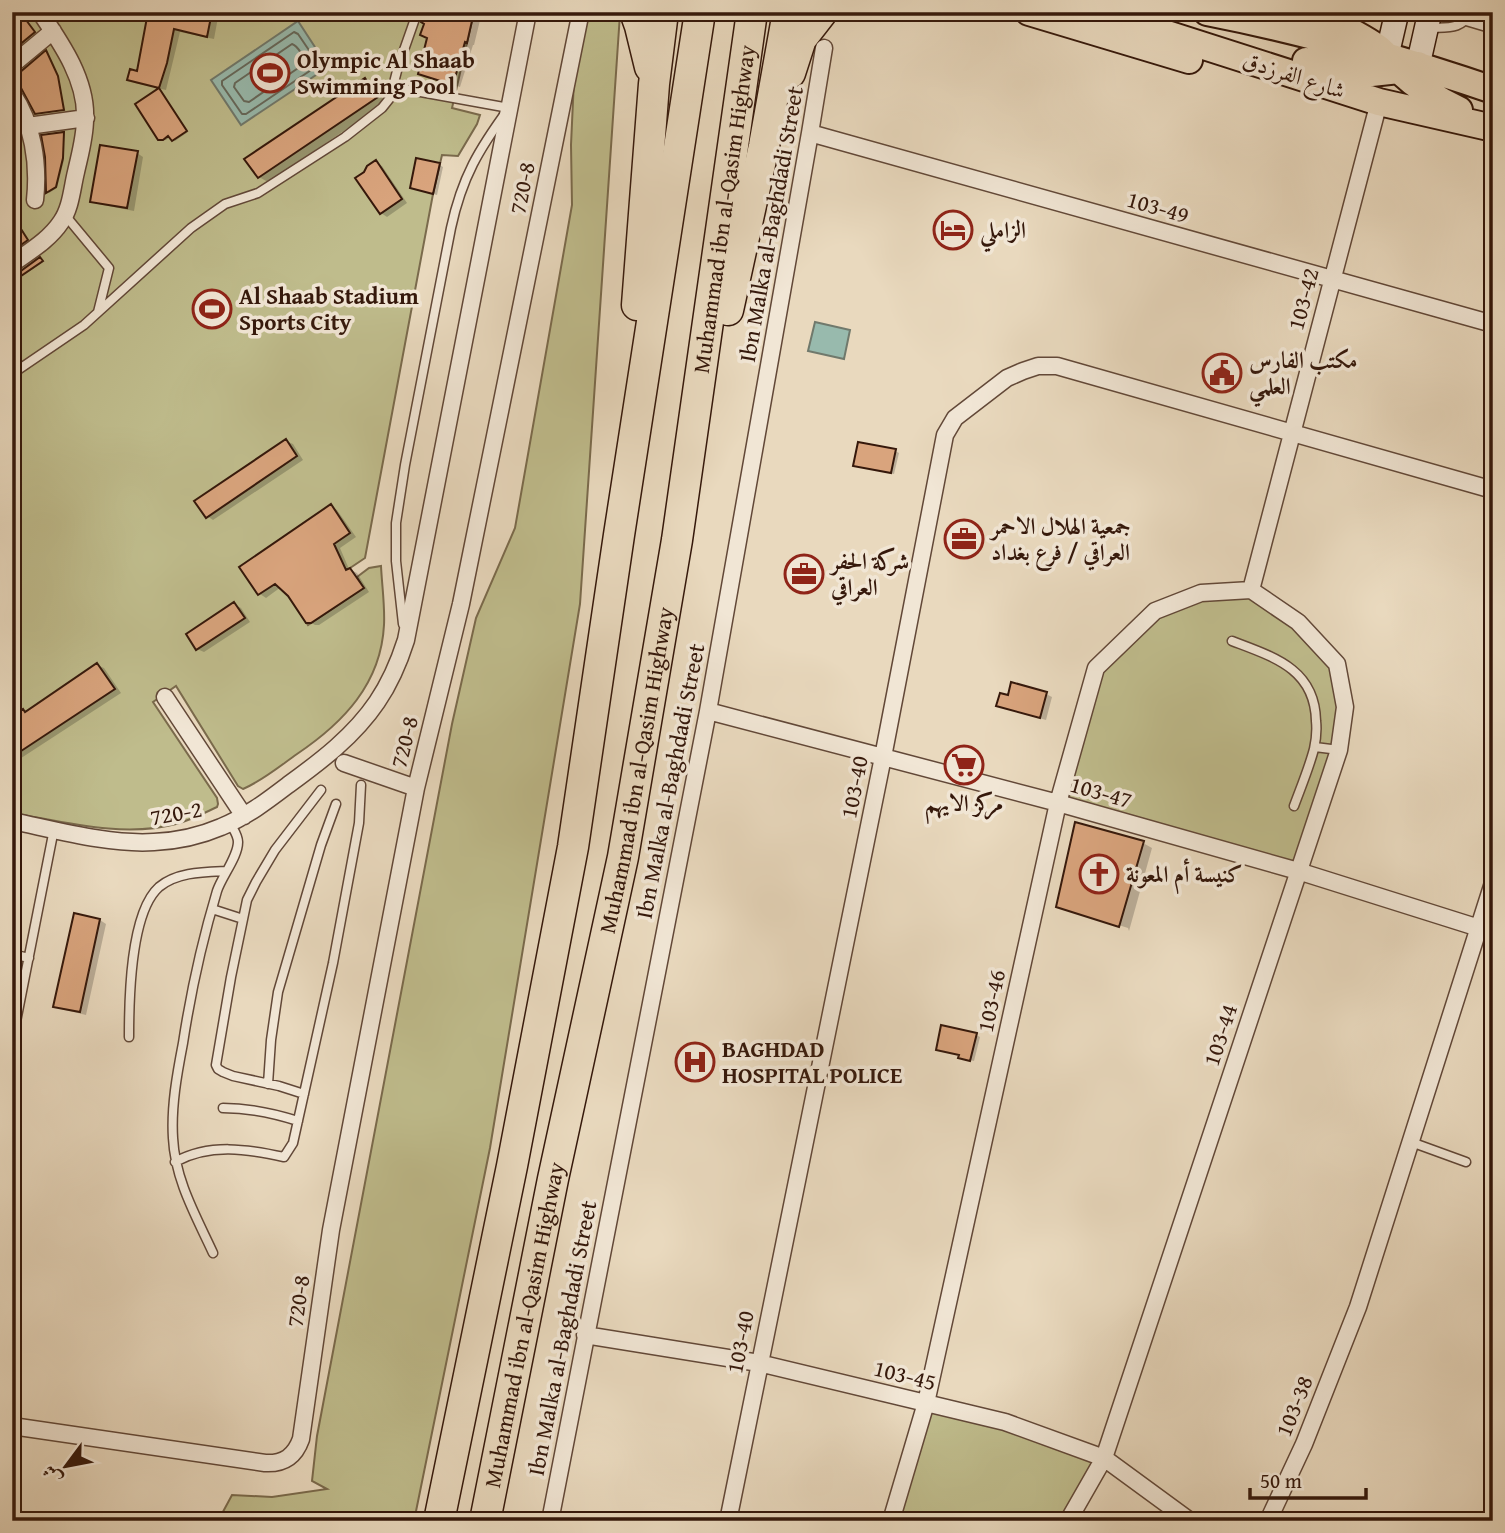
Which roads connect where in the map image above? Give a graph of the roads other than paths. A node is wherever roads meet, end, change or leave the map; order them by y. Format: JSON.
{"nodes":[{"id":1,"x":40,"y":12,"type":"edge"},
{"id":2,"x":528,"y":12,"type":"edge"},
{"id":3,"x":635,"y":12,"type":"edge"},
{"id":4,"x":663,"y":12,"type":"edge"},
{"id":5,"x":701,"y":12,"type":"edge"},
{"id":6,"x":752,"y":12,"type":"edge"},
{"id":7,"x":788,"y":12,"type":"edge"},
{"id":8,"x":822,"y":12,"type":"edge"},
{"id":9,"x":1029,"y":12,"type":"edge"},
{"id":10,"x":1101,"y":12,"type":"edge"},
{"id":11,"x":1207,"y":12,"type":"edge"},
{"id":12,"x":1311,"y":12,"type":"edge"},
{"id":13,"x":1397,"y":12,"type":"edge"},
{"id":14,"x":1472,"y":12,"type":"edge"},
{"id":15,"x":417,"y":13,"type":"edge"},
{"id":16,"x":575,"y":13,"type":"edge"},
{"id":17,"x":1429,"y":20,"type":"edge"},
{"id":18,"x":1466,"y":21,"type":"junction"},
{"id":19,"x":1493,"y":29,"type":"edge"},
{"id":20,"x":53,"y":31,"type":"junction"},
{"id":21,"x":824,"y":48,"type":"dead end"},
{"id":22,"x":1401,"y":63,"type":"junction"},
{"id":23,"x":12,"y":65,"type":"edge"},
{"id":24,"x":654,"y":85,"type":"junction"},
{"id":25,"x":393,"y":87,"type":"junction"},
{"id":26,"x":1493,"y":90,"type":"edge"},
{"id":27,"x":12,"y":93,"type":"edge"},
{"id":28,"x":1375,"y":101,"type":"junction"},
{"id":29,"x":509,"y":108,"type":"junction"},
{"id":30,"x":86,"y":118,"type":"junction"},
{"id":31,"x":28,"y":126,"type":"junction"},
{"id":32,"x":1493,"y":126,"type":"edge"},
{"id":33,"x":810,"y":133,"type":"junction"},
{"id":34,"x":764,"y":146,"type":"junction"},
{"id":35,"x":35,"y":200,"type":"dead end"},
{"id":36,"x":65,"y":215,"type":"junction"},
{"id":37,"x":12,"y":264,"type":"edge"},
{"id":38,"x":1332,"y":279,"type":"junction"},
{"id":39,"x":97,"y":312,"type":"junction"},
{"id":40,"x":1493,"y":324,"type":"edge"},
{"id":41,"x":12,"y":374,"type":"edge"},
{"id":42,"x":1292,"y":432,"type":"junction"},
{"id":43,"x":1493,"y":490,"type":"edge"},
{"id":44,"x":620,"y":535,"type":"junction"},
{"id":45,"x":677,"y":540,"type":"junction"},
{"id":46,"x":1251,"y":590,"type":"junction"},
{"id":47,"x":1232,"y":641,"type":"dead end"},
{"id":48,"x":405,"y":643,"type":"junction"},
{"id":49,"x":165,"y":697,"type":"dead end"},
{"id":50,"x":708,"y":711,"type":"junction"},
{"id":51,"x":1315,"y":747,"type":"junction"},
{"id":52,"x":1339,"y":750,"type":"junction"},
{"id":53,"x":328,"y":755,"type":"joint"},
{"id":54,"x":883,"y":757,"type":"junction"},
{"id":55,"x":344,"y":763,"type":"dead end"},
{"id":56,"x":361,"y":785,"type":"dead end"},
{"id":57,"x":416,"y":788,"type":"junction"},
{"id":58,"x":321,"y":790,"type":"dead end"},
{"id":59,"x":1058,"y":803,"type":"junction"},
{"id":60,"x":336,"y":804,"type":"dead end"},
{"id":61,"x":1294,"y":806,"type":"dead end"},
{"id":62,"x":237,"y":819,"type":"junction"},
{"id":63,"x":12,"y":821,"type":"edge"},
{"id":64,"x":54,"y":829,"type":"junction"},
{"id":65,"x":226,"y":871,"type":"junction"},
{"id":66,"x":1298,"y":871,"type":"junction"},
{"id":67,"x":1493,"y":883,"type":"edge"},
{"id":68,"x":212,"y":909,"type":"junction"},
{"id":69,"x":243,"y":919,"type":"junction"},
{"id":70,"x":1479,"y":928,"type":"junction"},
{"id":71,"x":12,"y":954,"type":"edge"},
{"id":72,"x":29,"y":958,"type":"junction"},
{"id":73,"x":129,"y":1037,"type":"dead end"},
{"id":74,"x":12,"y":1042,"type":"edge"},
{"id":75,"x":268,"y":1084,"type":"junction"},
{"id":76,"x":304,"y":1094,"type":"junction"},
{"id":77,"x":223,"y":1108,"type":"dead end"},
{"id":78,"x":298,"y":1121,"type":"junction"},
{"id":79,"x":1411,"y":1142,"type":"junction"},
{"id":80,"x":175,"y":1162,"type":"junction"},
{"id":81,"x":1466,"y":1162,"type":"dead end"},
{"id":82,"x":213,"y":1254,"type":"dead end"},
{"id":83,"x":585,"y":1335,"type":"junction"},
{"id":84,"x":760,"y":1363,"type":"junction"},
{"id":85,"x":926,"y":1403,"type":"junction"},
{"id":86,"x":12,"y":1426,"type":"edge"},
{"id":87,"x":1104,"y":1458,"type":"junction"},
{"id":88,"x":439,"y":1521,"type":"edge"},
{"id":89,"x":485,"y":1521,"type":"edge"},
{"id":90,"x":550,"y":1521,"type":"edge"},
{"id":91,"x":728,"y":1521,"type":"edge"},
{"id":92,"x":891,"y":1521,"type":"edge"},
{"id":93,"x":1068,"y":1521,"type":"edge"},
{"id":94,"x":1190,"y":1521,"type":"edge"},
{"id":95,"x":1268,"y":1521,"type":"edge"}],
"edges":[{"from":1,"to":20,"type":"street"},
{"from":2,"to":29,"type":"street","name":"720-8"},
{"from":3,"to":24,"type":"highway"},
{"from":4,"to":24,"type":"highway"},
{"from":5,"to":44,"type":"highway","name":"Muhammad ibn al-Qasim Highway"},
{"from":6,"to":45,"type":"highway","name":"Muhammad ibn al-Qasim Highway"},
{"from":7,"to":34,"type":"highway"},
{"from":8,"to":34,"type":"highway"},
{"from":9,"to":28,"type":"main road"},
{"from":10,"to":22,"type":"main road"},
{"from":10,"to":28,"type":"main road","name":"شارع الفرزدق"},
{"from":11,"to":22,"type":"main road","name":"شارع الفرزدق"},
{"from":12,"to":22,"type":"main road"},
{"from":13,"to":22,"type":"street"},
{"from":14,"to":18,"type":"lane"},
{"from":15,"to":25,"type":"lane"},
{"from":16,"to":57,"type":"street","name":"720-8"},
{"from":17,"to":18,"type":"lane"},
{"from":17,"to":22,"type":"street"},
{"from":18,"to":19,"type":"lane"},
{"from":20,"to":23,"type":"street"},
{"from":20,"to":30,"type":"street"},
{"from":21,"to":33,"type":"street","name":"Ibn Malka al-Baghdadi Street"},
{"from":22,"to":26,"type":"main road","name":"شارع الفرزدق"},
{"from":22,"to":32,"type":"main road"},
{"from":24,"to":44,"type":"highway"},
{"from":25,"to":29,"type":"lane"},
{"from":25,"to":39,"type":"lane"},
{"from":27,"to":31,"type":"street"},
{"from":28,"to":32,"type":"main road","name":"شارع الفرزدق"},
{"from":28,"to":38,"type":"street","name":"103-42"},
{"from":29,"to":48,"type":"street","name":"720-8"},
{"from":29,"to":48,"type":"lane"},
{"from":30,"to":31,"type":"street"},
{"from":30,"to":36,"type":"street"},
{"from":31,"to":35,"type":"street"},
{"from":33,"to":38,"type":"street","name":"103-49"},
{"from":33,"to":50,"type":"street","name":"Ibn Malka al-Baghdadi Street"},
{"from":34,"to":45,"type":"highway"},
{"from":36,"to":37,"type":"street"},
{"from":36,"to":39,"type":"lane"},
{"from":38,"to":40,"type":"street","name":"103-49"},
{"from":38,"to":42,"type":"street","name":"103-42"},
{"from":39,"to":41,"type":"lane"},
{"from":42,"to":43,"type":"street","name":"103-40"},
{"from":42,"to":46,"type":"street","name":"103-42"},
{"from":42,"to":54,"type":"street","name":"103-40"},
{"from":44,"to":88,"type":"highway","name":"Muhammad ibn al-Qasim Highway"},
{"from":45,"to":89,"type":"highway","name":"Muhammad ibn al-Qasim Highway"},
{"from":46,"to":52,"type":"street","name":"103-44"},
{"from":46,"to":59,"type":"street","name":"103-46"},
{"from":47,"to":51,"type":"lane"},
{"from":48,"to":53,"type":"street","name":"720-8"},
{"from":49,"to":62,"type":"street"},
{"from":50,"to":54,"type":"street","name":"103-47"},
{"from":50,"to":83,"type":"street","name":"Ibn Malka al-Baghdadi Street"},
{"from":51,"to":52,"type":"lane"},
{"from":51,"to":61,"type":"lane"},
{"from":52,"to":66,"type":"street","name":"103-44"},
{"from":53,"to":62,"type":"street","name":"720-2"},
{"from":54,"to":59,"type":"street","name":"103-47"},
{"from":54,"to":84,"type":"street","name":"103-40"},
{"from":55,"to":57,"type":"street"},
{"from":56,"to":76,"type":"lane"},
{"from":57,"to":86,"type":"street","name":"720-8"},
{"from":58,"to":69,"type":"lane"},
{"from":59,"to":66,"type":"street","name":"103-47"},
{"from":59,"to":85,"type":"street","name":"103-46"},
{"from":60,"to":75,"type":"lane"},
{"from":62,"to":64,"type":"street","name":"720-2"},
{"from":62,"to":65,"type":"lane"},
{"from":63,"to":64,"type":"street","name":"720-2"},
{"from":64,"to":72,"type":"lane"},
{"from":65,"to":68,"type":"lane"},
{"from":65,"to":73,"type":"lane"},
{"from":66,"to":70,"type":"street","name":"103-47"},
{"from":66,"to":87,"type":"street","name":"103-44"},
{"from":67,"to":70,"type":"street","name":"103-38"},
{"from":68,"to":69,"type":"lane"},
{"from":68,"to":80,"type":"lane"},
{"from":69,"to":75,"type":"lane"},
{"from":70,"to":79,"type":"street","name":"103-38"},
{"from":71,"to":72,"type":"lane"},
{"from":72,"to":74,"type":"lane"},
{"from":75,"to":76,"type":"lane"},
{"from":76,"to":78,"type":"lane"},
{"from":77,"to":78,"type":"lane"},
{"from":78,"to":80,"type":"lane"},
{"from":79,"to":81,"type":"lane"},
{"from":79,"to":95,"type":"street","name":"103-38"},
{"from":80,"to":82,"type":"lane"},
{"from":83,"to":84,"type":"street","name":"103-45"},
{"from":83,"to":90,"type":"street","name":"Ibn Malka al-Baghdadi Street"},
{"from":84,"to":85,"type":"street","name":"103-45"},
{"from":84,"to":91,"type":"street","name":"103-40"},
{"from":85,"to":87,"type":"street","name":"103-45"},
{"from":85,"to":92,"type":"street","name":"103-46"},
{"from":87,"to":93,"type":"street","name":"103-44"},
{"from":87,"to":94,"type":"street","name":"103-45"}]}
